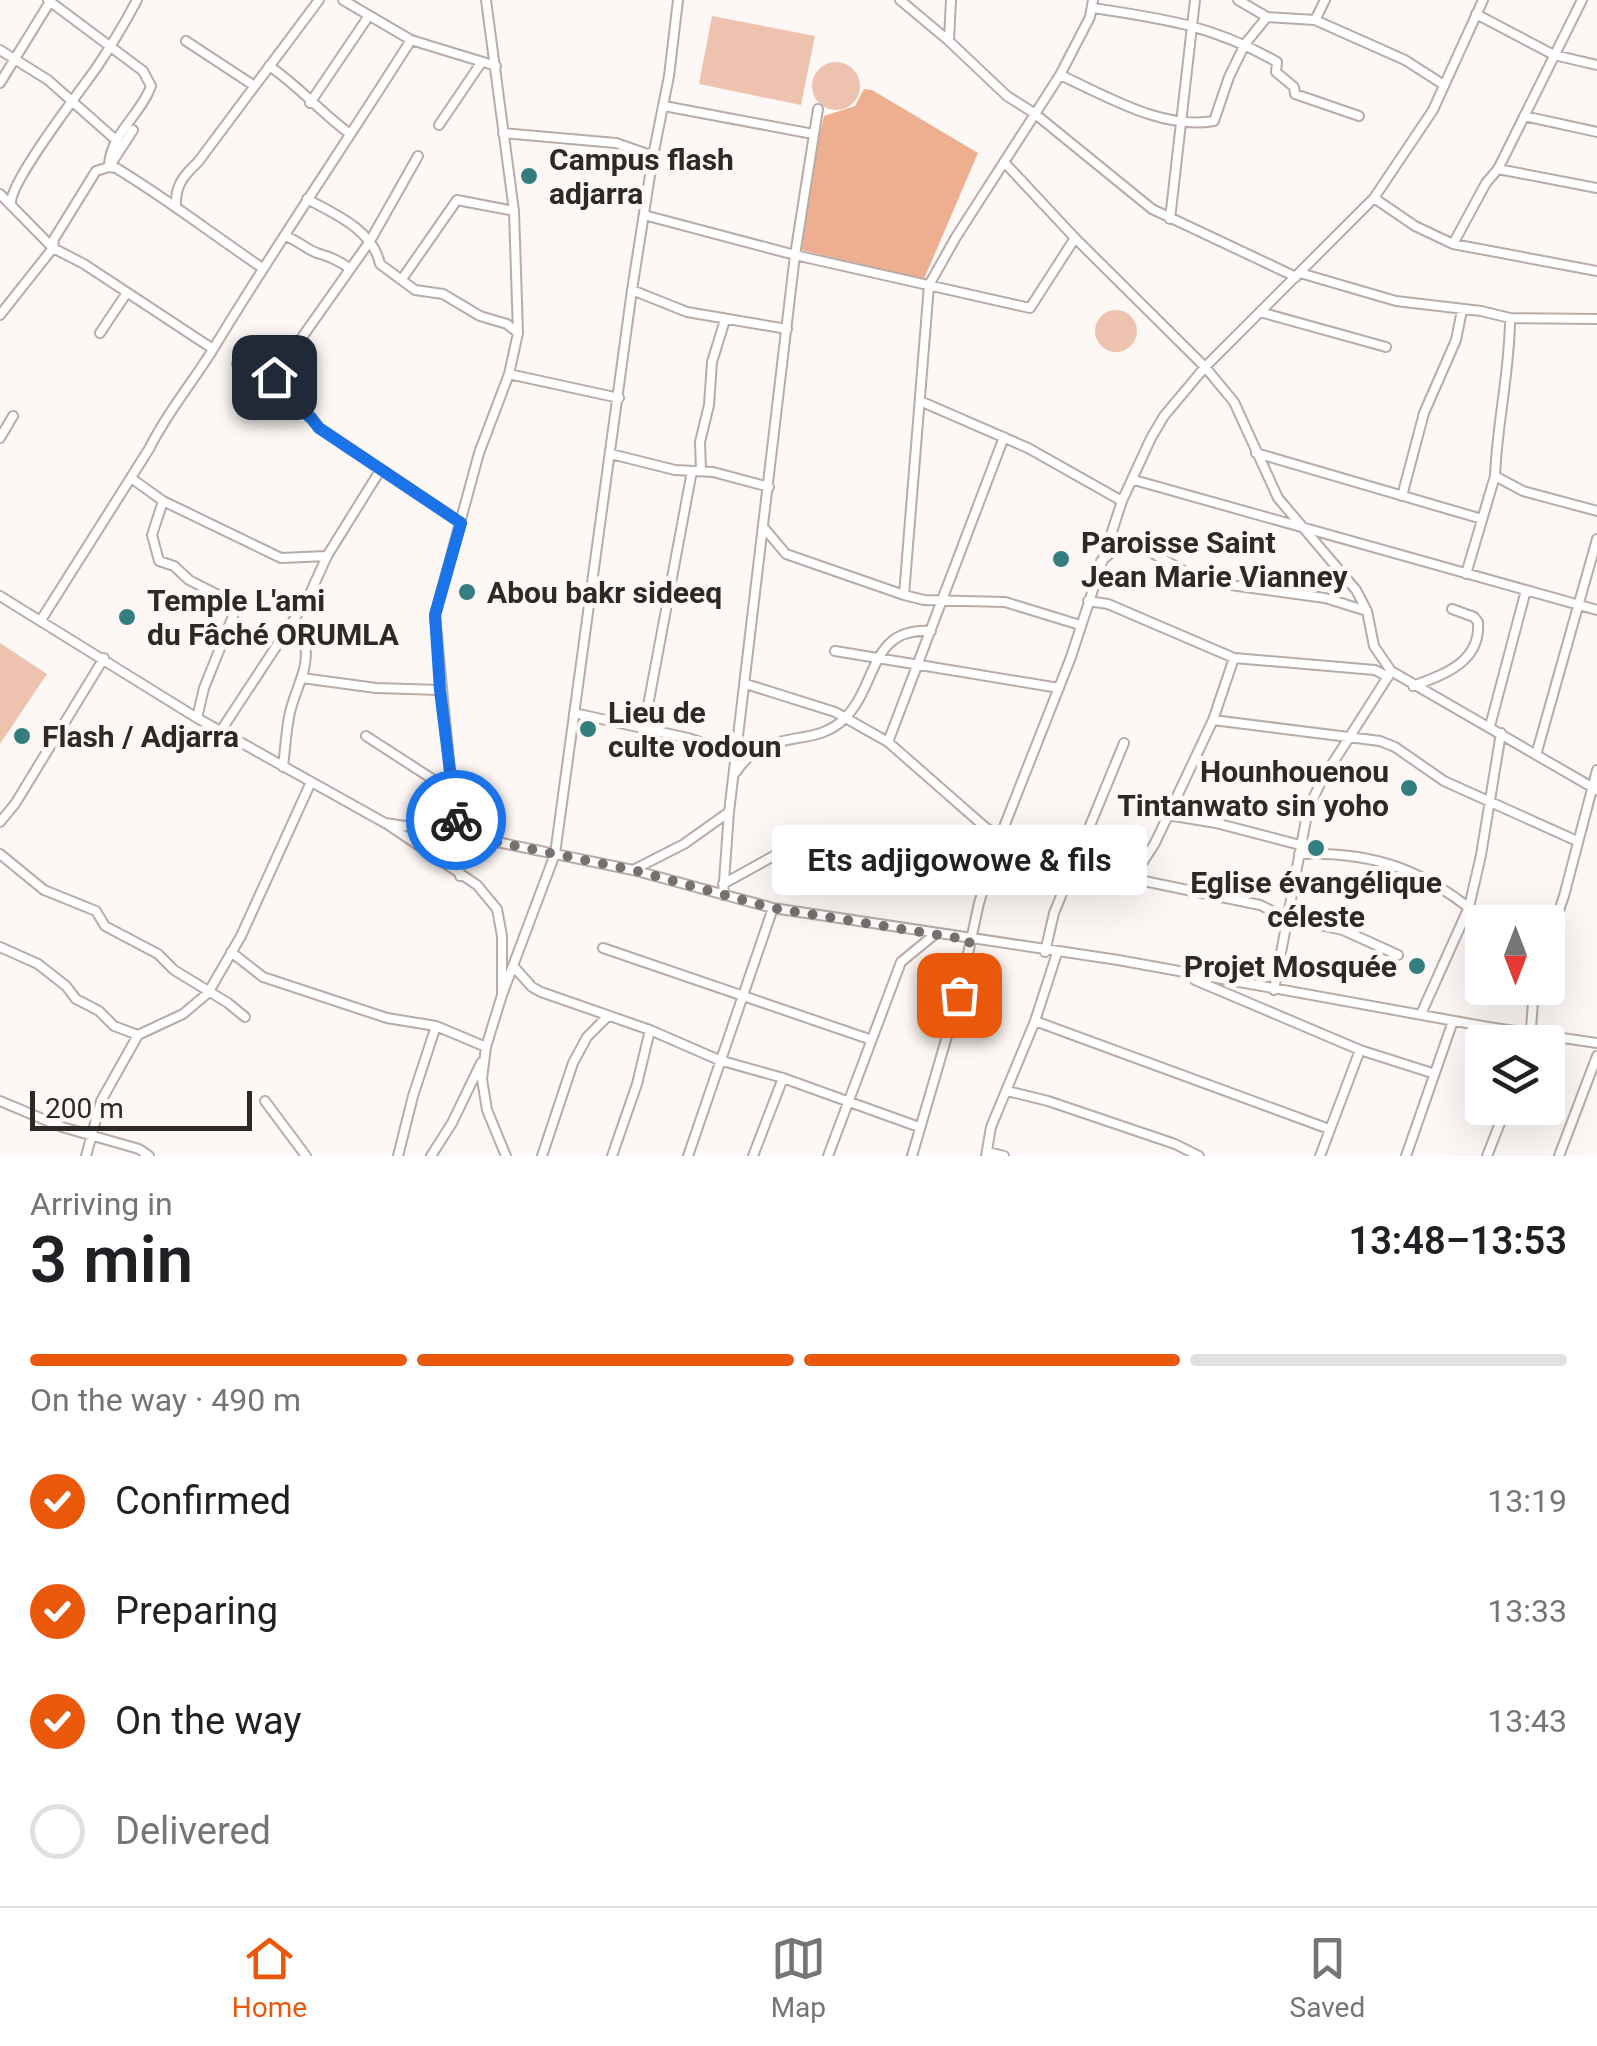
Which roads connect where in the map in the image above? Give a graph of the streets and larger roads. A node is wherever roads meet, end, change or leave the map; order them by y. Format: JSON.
{"nodes":[{"id":1,"x":50,"y":0,"type":"edge"},
{"id":2,"x":136,"y":0,"type":"edge"},
{"id":3,"x":319,"y":0,"type":"edge"},
{"id":4,"x":343,"y":0,"type":"edge"},
{"id":5,"x":486,"y":0,"type":"edge"},
{"id":6,"x":678,"y":0,"type":"edge"},
{"id":7,"x":900,"y":0,"type":"edge"},
{"id":8,"x":951,"y":0,"type":"edge"},
{"id":9,"x":1195,"y":0,"type":"edge"},
{"id":10,"x":1238,"y":0,"type":"edge"},
{"id":11,"x":1326,"y":0,"type":"edge"},
{"id":12,"x":1483,"y":0,"type":"edge"},
{"id":13,"x":1582,"y":0,"type":"edge"},
{"id":14,"x":1093,"y":4,"type":"edge"},
{"id":15,"x":1476,"y":14,"type":"junction"},
{"id":16,"x":1267,"y":16,"type":"junction"},
{"id":17,"x":368,"y":17,"type":"junction"},
{"id":18,"x":1315,"y":20,"type":"junction"},
{"id":19,"x":1193,"y":24,"type":"junction"},
{"id":20,"x":411,"y":40,"type":"junction"},
{"id":21,"x":186,"y":41,"type":"dead end"},
{"id":22,"x":950,"y":41,"type":"junction"},
{"id":23,"x":1246,"y":44,"type":"junction"},
{"id":24,"x":108,"y":48,"type":"junction"},
{"id":25,"x":0,"y":50,"type":"edge"},
{"id":26,"x":1554,"y":56,"type":"junction"},
{"id":27,"x":16,"y":59,"type":"junction"},
{"id":28,"x":482,"y":63,"type":"junction"},
{"id":29,"x":1597,"y":65,"type":"edge"},
{"id":30,"x":268,"y":66,"type":"junction"},
{"id":31,"x":496,"y":66,"type":"junction"},
{"id":32,"x":1060,"y":76,"type":"junction"},
{"id":33,"x":0,"y":82,"type":"edge"},
{"id":34,"x":253,"y":85,"type":"junction"},
{"id":35,"x":1444,"y":85,"type":"junction"},
{"id":36,"x":72,"y":101,"type":"junction"},
{"id":37,"x":310,"y":103,"type":"junction"},
{"id":38,"x":664,"y":106,"type":"junction"},
{"id":39,"x":818,"y":109,"type":"dead end"},
{"id":40,"x":1034,"y":114,"type":"junction"},
{"id":41,"x":1359,"y":116,"type":"dead end"},
{"id":42,"x":1524,"y":116,"type":"junction"},
{"id":43,"x":1182,"y":124,"type":"junction"},
{"id":44,"x":438,"y":126,"type":"dead end"},
{"id":45,"x":134,"y":130,"type":"dead end"},
{"id":46,"x":1597,"y":132,"type":"edge"},
{"id":47,"x":348,"y":133,"type":"junction"},
{"id":48,"x":504,"y":133,"type":"junction"},
{"id":49,"x":812,"y":134,"type":"junction"},
{"id":50,"x":116,"y":142,"type":"junction"},
{"id":51,"x":418,"y":156,"type":"dead end"},
{"id":52,"x":653,"y":156,"type":"junction"},
{"id":53,"x":1004,"y":162,"type":"junction"},
{"id":54,"x":109,"y":168,"type":"junction"},
{"id":55,"x":1498,"y":170,"type":"junction"},
{"id":56,"x":1597,"y":188,"type":"edge"},
{"id":57,"x":0,"y":194,"type":"edge"},
{"id":58,"x":1374,"y":198,"type":"junction"},
{"id":59,"x":307,"y":199,"type":"junction"},
{"id":60,"x":11,"y":203,"type":"junction"},
{"id":61,"x":176,"y":206,"type":"junction"},
{"id":62,"x":514,"y":211,"type":"junction"},
{"id":63,"x":644,"y":216,"type":"junction"},
{"id":64,"x":1170,"y":220,"type":"junction"},
{"id":65,"x":285,"y":236,"type":"junction"},
{"id":66,"x":1075,"y":238,"type":"junction"},
{"id":67,"x":370,"y":241,"type":"junction"},
{"id":68,"x":1453,"y":244,"type":"junction"},
{"id":69,"x":53,"y":248,"type":"junction"},
{"id":70,"x":795,"y":255,"type":"junction"},
{"id":71,"x":261,"y":268,"type":"junction"},
{"id":72,"x":350,"y":268,"type":"junction"},
{"id":73,"x":1597,"y":270,"type":"edge"},
{"id":74,"x":1298,"y":275,"type":"junction"},
{"id":75,"x":402,"y":279,"type":"junction"},
{"id":76,"x":929,"y":286,"type":"junction"},
{"id":77,"x":632,"y":290,"type":"junction"},
{"id":78,"x":126,"y":294,"type":"junction"},
{"id":79,"x":1462,"y":310,"type":"junction"},
{"id":80,"x":1260,"y":312,"type":"junction"},
{"id":81,"x":0,"y":315,"type":"edge"},
{"id":82,"x":1510,"y":318,"type":"junction"},
{"id":83,"x":1597,"y":319,"type":"edge"},
{"id":84,"x":725,"y":320,"type":"junction"},
{"id":85,"x":788,"y":329,"type":"junction"},
{"id":86,"x":518,"y":332,"type":"junction"},
{"id":87,"x":100,"y":333,"type":"dead end"},
{"id":88,"x":1386,"y":347,"type":"dead end"},
{"id":89,"x":213,"y":350,"type":"junction"},
{"id":90,"x":237,"y":364,"type":"dead end"},
{"id":91,"x":1205,"y":367,"type":"junction"},
{"id":92,"x":509,"y":374,"type":"junction"},
{"id":93,"x":274,"y":377,"type":"junction"},
{"id":94,"x":618,"y":398,"type":"junction"},
{"id":95,"x":920,"y":401,"type":"junction"},
{"id":96,"x":13,"y":416,"type":"dead end"},
{"id":97,"x":0,"y":438,"type":"edge"},
{"id":98,"x":1004,"y":438,"type":"junction"},
{"id":99,"x":1256,"y":453,"type":"junction"},
{"id":100,"x":611,"y":454,"type":"junction"},
{"id":101,"x":381,"y":469,"type":"junction"},
{"id":102,"x":697,"y":471,"type":"junction"},
{"id":103,"x":1495,"y":476,"type":"junction"},
{"id":104,"x":131,"y":478,"type":"junction"},
{"id":105,"x":1134,"y":480,"type":"junction"},
{"id":106,"x":769,"y":487,"type":"junction"},
{"id":107,"x":1402,"y":496,"type":"junction"},
{"id":108,"x":162,"y":501,"type":"junction"},
{"id":109,"x":1122,"y":501,"type":"junction"},
{"id":110,"x":1597,"y":512,"type":"edge"},
{"id":111,"x":1482,"y":519,"type":"junction"},
{"id":112,"x":461,"y":523,"type":"junction"},
{"id":113,"x":765,"y":528,"type":"junction"},
{"id":114,"x":1304,"y":528,"type":"junction"},
{"id":115,"x":1597,"y":539,"type":"edge"},
{"id":116,"x":327,"y":556,"type":"junction"},
{"id":117,"x":1101,"y":561,"type":"junction"},
{"id":118,"x":1466,"y":574,"type":"junction"},
{"id":119,"x":1526,"y":590,"type":"junction"},
{"id":120,"x":904,"y":595,"type":"junction"},
{"id":121,"x":0,"y":596,"type":"edge"},
{"id":122,"x":940,"y":600,"type":"junction"},
{"id":123,"x":1088,"y":600,"type":"junction"},
{"id":124,"x":1578,"y":605,"type":"junction"},
{"id":125,"x":1452,"y":609,"type":"dead end"},
{"id":126,"x":1597,"y":610,"type":"edge"},
{"id":127,"x":1367,"y":612,"type":"junction"},
{"id":128,"x":41,"y":620,"type":"junction"},
{"id":129,"x":1080,"y":625,"type":"junction"},
{"id":130,"x":931,"y":631,"type":"junction"},
{"id":131,"x":285,"y":632,"type":"junction"},
{"id":132,"x":835,"y":651,"type":"dead end"},
{"id":133,"x":104,"y":658,"type":"junction"},
{"id":134,"x":1234,"y":658,"type":"junction"},
{"id":135,"x":879,"y":660,"type":"junction"},
{"id":136,"x":919,"y":665,"type":"junction"},
{"id":137,"x":1390,"y":674,"type":"junction"},
{"id":138,"x":302,"y":678,"type":"junction"},
{"id":139,"x":746,"y":684,"type":"junction"},
{"id":140,"x":1413,"y":686,"type":"junction"},
{"id":141,"x":1060,"y":688,"type":"junction"},
{"id":142,"x":440,"y":690,"type":"junction"},
{"id":143,"x":574,"y":712,"type":"junction"},
{"id":144,"x":846,"y":717,"type":"junction"},
{"id":145,"x":197,"y":718,"type":"junction"},
{"id":146,"x":1213,"y":720,"type":"junction"},
{"id":147,"x":638,"y":726,"type":"junction"},
{"id":148,"x":1490,"y":726,"type":"junction"},
{"id":149,"x":220,"y":732,"type":"junction"},
{"id":150,"x":1500,"y":733,"type":"junction"},
{"id":151,"x":1351,"y":735,"type":"junction"},
{"id":152,"x":366,"y":736,"type":"dead end"},
{"id":153,"x":888,"y":742,"type":"junction"},
{"id":154,"x":1124,"y":744,"type":"dead end"},
{"id":155,"x":737,"y":754,"type":"junction"},
{"id":156,"x":1536,"y":755,"type":"junction"},
{"id":157,"x":283,"y":766,"type":"junction"},
{"id":158,"x":1597,"y":770,"type":"edge"},
{"id":159,"x":734,"y":775,"type":"junction"},
{"id":160,"x":311,"y":782,"type":"junction"},
{"id":161,"x":1595,"y":789,"type":"edge"},
{"id":162,"x":451,"y":791,"type":"junction"},
{"id":163,"x":1488,"y":803,"type":"junction"},
{"id":164,"x":729,"y":812,"type":"junction"},
{"id":165,"x":1168,"y":815,"type":"junction"},
{"id":166,"x":0,"y":822,"type":"edge"},
{"id":167,"x":385,"y":823,"type":"junction"},
{"id":168,"x":458,"y":834,"type":"junction"},
{"id":169,"x":831,"y":837,"type":"dead end"},
{"id":170,"x":1000,"y":837,"type":"junction"},
{"id":171,"x":1576,"y":841,"type":"junction"},
{"id":172,"x":1300,"y":849,"type":"junction"},
{"id":173,"x":0,"y":854,"type":"edge"},
{"id":174,"x":556,"y":854,"type":"junction"},
{"id":175,"x":1074,"y":861,"type":"junction"},
{"id":176,"x":633,"y":870,"type":"junction"},
{"id":177,"x":460,"y":876,"type":"junction"},
{"id":178,"x":1132,"y":879,"type":"junction"},
{"id":179,"x":723,"y":884,"type":"junction"},
{"id":180,"x":723,"y":895,"type":"junction"},
{"id":181,"x":1465,"y":905,"type":"edge"},
{"id":182,"x":1469,"y":905,"type":"edge"},
{"id":183,"x":1561,"y":905,"type":"edge"},
{"id":184,"x":772,"y":908,"type":"junction"},
{"id":185,"x":1465,"y":914,"type":"edge"},
{"id":186,"x":1286,"y":918,"type":"junction"},
{"id":187,"x":934,"y":934,"type":"junction"},
{"id":188,"x":970,"y":940,"type":"junction"},
{"id":189,"x":0,"y":947,"type":"edge"},
{"id":190,"x":603,"y":948,"type":"dead end"},
{"id":191,"x":232,"y":952,"type":"junction"},
{"id":192,"x":1045,"y":952,"type":"junction"},
{"id":193,"x":1057,"y":953,"type":"junction"},
{"id":194,"x":1398,"y":955,"type":"dead end"},
{"id":195,"x":514,"y":967,"type":"junction"},
{"id":196,"x":1179,"y":973,"type":"junction"},
{"id":197,"x":1274,"y":990,"type":"junction"},
{"id":198,"x":208,"y":993,"type":"junction"},
{"id":199,"x":502,"y":994,"type":"junction"},
{"id":200,"x":744,"y":994,"type":"junction"},
{"id":201,"x":1421,"y":1014,"type":"junction"},
{"id":202,"x":608,"y":1016,"type":"junction"},
{"id":203,"x":245,"y":1017,"type":"dead end"},
{"id":204,"x":1035,"y":1020,"type":"junction"},
{"id":205,"x":1453,"y":1021,"type":"junction"},
{"id":206,"x":1470,"y":1025,"type":"edge"},
{"id":207,"x":436,"y":1026,"type":"junction"},
{"id":208,"x":650,"y":1030,"type":"junction"},
{"id":209,"x":138,"y":1036,"type":"junction"},
{"id":210,"x":870,"y":1039,"type":"junction"},
{"id":211,"x":1565,"y":1041,"type":"edge"},
{"id":212,"x":1597,"y":1043,"type":"edge"},
{"id":213,"x":486,"y":1047,"type":"junction"},
{"id":214,"x":1360,"y":1050,"type":"junction"},
{"id":215,"x":1597,"y":1056,"type":"edge"},
{"id":216,"x":484,"y":1059,"type":"junction"},
{"id":217,"x":719,"y":1060,"type":"junction"},
{"id":218,"x":1432,"y":1073,"type":"junction"},
{"id":219,"x":783,"y":1078,"type":"junction"},
{"id":220,"x":1007,"y":1092,"type":"junction"},
{"id":221,"x":0,"y":1101,"type":"edge"},
{"id":222,"x":265,"y":1101,"type":"dead end"},
{"id":223,"x":850,"y":1103,"type":"junction"},
{"id":224,"x":1499,"y":1125,"type":"edge"},
{"id":225,"x":919,"y":1127,"type":"junction"},
{"id":226,"x":1329,"y":1129,"type":"junction"},
{"id":227,"x":92,"y":1136,"type":"junction"},
{"id":228,"x":987,"y":1154,"type":"edge"},
{"id":229,"x":86,"y":1156,"type":"edge"},
{"id":230,"x":150,"y":1156,"type":"edge"},
{"id":231,"x":306,"y":1156,"type":"edge"},
{"id":232,"x":398,"y":1156,"type":"edge"},
{"id":233,"x":431,"y":1156,"type":"edge"},
{"id":234,"x":506,"y":1156,"type":"edge"},
{"id":235,"x":542,"y":1156,"type":"edge"},
{"id":236,"x":612,"y":1156,"type":"edge"},
{"id":237,"x":688,"y":1156,"type":"edge"},
{"id":238,"x":753,"y":1156,"type":"edge"},
{"id":239,"x":828,"y":1156,"type":"edge"},
{"id":240,"x":912,"y":1156,"type":"edge"},
{"id":241,"x":1004,"y":1156,"type":"edge"},
{"id":242,"x":1199,"y":1156,"type":"edge"},
{"id":243,"x":1320,"y":1156,"type":"edge"},
{"id":244,"x":1406,"y":1156,"type":"edge"},
{"id":245,"x":1487,"y":1156,"type":"edge"},
{"id":246,"x":1559,"y":1156,"type":"edge"}],
"edges":[{"from":1,"to":24,"type":"street"},
{"from":1,"to":27,"type":"street"},
{"from":2,"to":24,"type":"street"},
{"from":3,"to":30,"type":"street"},
{"from":4,"to":17,"type":"street"},
{"from":5,"to":31,"type":"street"},
{"from":6,"to":38,"type":"street"},
{"from":7,"to":22,"type":"street"},
{"from":8,"to":22,"type":"street"},
{"from":9,"to":19,"type":"street"},
{"from":10,"to":16,"type":"street"},
{"from":11,"to":18,"type":"street"},
{"from":12,"to":15,"type":"street"},
{"from":13,"to":26,"type":"street"},
{"from":14,"to":19,"type":"street"},
{"from":14,"to":32,"type":"street"},
{"from":15,"to":26,"type":"street"},
{"from":15,"to":35,"type":"street"},
{"from":16,"to":18,"type":"street"},
{"from":16,"to":23,"type":"street"},
{"from":17,"to":20,"type":"street"},
{"from":17,"to":37,"type":"street"},
{"from":18,"to":35,"type":"street"},
{"from":19,"to":23,"type":"street"},
{"from":19,"to":43,"type":"street"},
{"from":20,"to":28,"type":"street"},
{"from":20,"to":47,"type":"street"},
{"from":21,"to":34,"type":"street"},
{"from":22,"to":40,"type":"street"},
{"from":23,"to":41,"type":"street"},
{"from":23,"to":43,"type":"street"},
{"from":24,"to":36,"type":"street"},
{"from":24,"to":50,"type":"street"},
{"from":25,"to":27,"type":"street"},
{"from":26,"to":29,"type":"street"},
{"from":26,"to":42,"type":"street"},
{"from":27,"to":33,"type":"street"},
{"from":27,"to":36,"type":"street"},
{"from":28,"to":31,"type":"street"},
{"from":28,"to":44,"type":"street"},
{"from":30,"to":34,"type":"street"},
{"from":30,"to":37,"type":"street"},
{"from":31,"to":48,"type":"street"},
{"from":32,"to":40,"type":"street"},
{"from":32,"to":43,"type":"street"},
{"from":34,"to":61,"type":"street"},
{"from":35,"to":58,"type":"street"},
{"from":36,"to":50,"type":"street"},
{"from":36,"to":60,"type":"street"},
{"from":37,"to":47,"type":"street"},
{"from":38,"to":49,"type":"street"},
{"from":38,"to":52,"type":"street"},
{"from":39,"to":49,"type":"street"},
{"from":40,"to":53,"type":"street"},
{"from":40,"to":64,"type":"street"},
{"from":42,"to":46,"type":"street"},
{"from":42,"to":55,"type":"street"},
{"from":43,"to":64,"type":"street"},
{"from":45,"to":54,"type":"street"},
{"from":47,"to":59,"type":"street"},
{"from":48,"to":52,"type":"street"},
{"from":48,"to":62,"type":"street"},
{"from":49,"to":70,"type":"street"},
{"from":50,"to":54,"type":"street"},
{"from":51,"to":67,"type":"street"},
{"from":52,"to":63,"type":"street"},
{"from":53,"to":66,"type":"street"},
{"from":53,"to":76,"type":"street"},
{"from":54,"to":61,"type":"street"},
{"from":54,"to":69,"type":"street"},
{"from":55,"to":56,"type":"street"},
{"from":55,"to":68,"type":"street"},
{"from":57,"to":60,"type":"street"},
{"from":58,"to":68,"type":"street"},
{"from":58,"to":74,"type":"street"},
{"from":59,"to":65,"type":"street"},
{"from":59,"to":67,"type":"street"},
{"from":60,"to":69,"type":"street"},
{"from":61,"to":71,"type":"street"},
{"from":62,"to":75,"type":"street"},
{"from":62,"to":86,"type":"street"},
{"from":63,"to":70,"type":"street"},
{"from":63,"to":77,"type":"street"},
{"from":64,"to":74,"type":"street"},
{"from":65,"to":71,"type":"street"},
{"from":65,"to":72,"type":"street"},
{"from":66,"to":76,"type":"street"},
{"from":66,"to":91,"type":"street"},
{"from":67,"to":72,"type":"street"},
{"from":67,"to":75,"type":"street"},
{"from":68,"to":73,"type":"street"},
{"from":69,"to":78,"type":"street"},
{"from":69,"to":81,"type":"street"},
{"from":70,"to":76,"type":"street"},
{"from":70,"to":85,"type":"street"},
{"from":71,"to":89,"type":"street"},
{"from":72,"to":93,"type":"street"},
{"from":74,"to":79,"type":"street"},
{"from":74,"to":80,"type":"street"},
{"from":75,"to":86,"type":"street"},
{"from":76,"to":95,"type":"street"},
{"from":77,"to":84,"type":"street"},
{"from":77,"to":94,"type":"street"},
{"from":78,"to":87,"type":"street"},
{"from":78,"to":89,"type":"street"},
{"from":79,"to":82,"type":"street"},
{"from":79,"to":107,"type":"street"},
{"from":80,"to":88,"type":"street"},
{"from":80,"to":91,"type":"street"},
{"from":82,"to":83,"type":"street"},
{"from":82,"to":103,"type":"street"},
{"from":84,"to":85,"type":"street"},
{"from":84,"to":102,"type":"street"},
{"from":85,"to":106,"type":"street"},
{"from":86,"to":92,"type":"street"},
{"from":89,"to":104,"type":"street"},
{"from":90,"to":93,"type":"street"},
{"from":91,"to":99,"type":"street"},
{"from":91,"to":105,"type":"street"},
{"from":92,"to":94,"type":"street"},
{"from":92,"to":112,"type":"street"},
{"from":93,"to":101,"type":"street"},
{"from":94,"to":100,"type":"street"},
{"from":95,"to":98,"type":"street"},
{"from":95,"to":120,"type":"street"},
{"from":96,"to":97,"type":"street"},
{"from":98,"to":109,"type":"street"},
{"from":98,"to":122,"type":"street"},
{"from":99,"to":107,"type":"street"},
{"from":99,"to":114,"type":"street"},
{"from":100,"to":102,"type":"street"},
{"from":100,"to":143,"type":"street"},
{"from":101,"to":112,"type":"street"},
{"from":101,"to":116,"type":"street"},
{"from":102,"to":106,"type":"street"},
{"from":102,"to":147,"type":"street"},
{"from":103,"to":110,"type":"street"},
{"from":103,"to":111,"type":"street"},
{"from":104,"to":108,"type":"street"},
{"from":104,"to":128,"type":"street"},
{"from":105,"to":109,"type":"street"},
{"from":105,"to":114,"type":"street"},
{"from":106,"to":113,"type":"street"},
{"from":107,"to":111,"type":"street"},
{"from":108,"to":116,"type":"street"},
{"from":108,"to":145,"type":"street"},
{"from":109,"to":117,"type":"street"},
{"from":111,"to":118,"type":"street"},
{"from":112,"to":142,"type":"street"},
{"from":113,"to":120,"type":"street"},
{"from":113,"to":139,"type":"street"},
{"from":114,"to":118,"type":"street"},
{"from":114,"to":127,"type":"street"},
{"from":115,"to":124,"type":"street"},
{"from":116,"to":131,"type":"street"},
{"from":117,"to":123,"type":"street"},
{"from":117,"to":127,"type":"street"},
{"from":118,"to":119,"type":"street"},
{"from":119,"to":124,"type":"street"},
{"from":119,"to":148,"type":"street"},
{"from":120,"to":122,"type":"street"},
{"from":121,"to":128,"type":"street"},
{"from":122,"to":129,"type":"street"},
{"from":122,"to":130,"type":"street"},
{"from":123,"to":129,"type":"street"},
{"from":123,"to":134,"type":"street"},
{"from":124,"to":126,"type":"street"},
{"from":124,"to":156,"type":"street"},
{"from":125,"to":140,"type":"street"},
{"from":127,"to":137,"type":"street"},
{"from":128,"to":133,"type":"street"},
{"from":129,"to":141,"type":"street"},
{"from":130,"to":135,"type":"street"},
{"from":130,"to":136,"type":"street"},
{"from":131,"to":138,"type":"street"},
{"from":131,"to":149,"type":"street"},
{"from":132,"to":135,"type":"street"},
{"from":133,"to":145,"type":"street"},
{"from":133,"to":166,"type":"street"},
{"from":134,"to":137,"type":"street"},
{"from":134,"to":146,"type":"street"},
{"from":135,"to":136,"type":"street"},
{"from":135,"to":144,"type":"street"},
{"from":136,"to":141,"type":"street"},
{"from":136,"to":153,"type":"street"},
{"from":137,"to":140,"type":"street"},
{"from":137,"to":151,"type":"street"},
{"from":138,"to":142,"type":"street"},
{"from":138,"to":157,"type":"street"},
{"from":139,"to":144,"type":"street"},
{"from":139,"to":155,"type":"street"},
{"from":140,"to":148,"type":"street"},
{"from":141,"to":170,"type":"street"},
{"from":142,"to":162,"type":"street"},
{"from":143,"to":147,"type":"street"},
{"from":143,"to":174,"type":"street"},
{"from":144,"to":153,"type":"street"},
{"from":144,"to":159,"type":"street"},
{"from":145,"to":149,"type":"street"},
{"from":146,"to":151,"type":"street"},
{"from":146,"to":165,"type":"street"},
{"from":147,"to":155,"type":"street"},
{"from":148,"to":150,"type":"street"},
{"from":149,"to":157,"type":"street"},
{"from":150,"to":156,"type":"street"},
{"from":150,"to":163,"type":"street"},
{"from":151,"to":163,"type":"street"},
{"from":151,"to":172,"type":"street"},
{"from":152,"to":162,"type":"street"},
{"from":153,"to":170,"type":"street"},
{"from":154,"to":175,"type":"street"},
{"from":155,"to":159,"type":"street"},
{"from":156,"to":161,"type":"street"},
{"from":157,"to":160,"type":"street"},
{"from":158,"to":161,"type":"street"},
{"from":159,"to":164,"type":"street"},
{"from":160,"to":167,"type":"street"},
{"from":160,"to":191,"type":"street"},
{"from":161,"to":171,"type":"street"},
{"from":162,"to":168,"type":"street"},
{"from":163,"to":171,"type":"street"},
{"from":163,"to":182,"type":"street"},
{"from":164,"to":176,"type":"street"},
{"from":164,"to":179,"type":"street"},
{"from":165,"to":172,"type":"street"},
{"from":165,"to":178,"type":"street"},
{"from":167,"to":168,"type":"street"},
{"from":167,"to":177,"type":"street"},
{"from":168,"to":174,"type":"street"},
{"from":168,"to":177,"type":"street"},
{"from":169,"to":179,"type":"street"},
{"from":170,"to":175,"type":"street"},
{"from":170,"to":188,"type":"street"},
{"from":171,"to":183,"type":"street"},
{"from":172,"to":181,"type":"street"},
{"from":172,"to":186,"type":"street"},
{"from":173,"to":198,"type":"street"},
{"from":174,"to":176,"type":"street"},
{"from":174,"to":195,"type":"street"},
{"from":175,"to":178,"type":"street"},
{"from":175,"to":192,"type":"street"},
{"from":176,"to":180,"type":"street"},
{"from":177,"to":199,"type":"street"},
{"from":178,"to":186,"type":"street"},
{"from":179,"to":180,"type":"street"},
{"from":180,"to":184,"type":"street"},
{"from":184,"to":187,"type":"street"},
{"from":184,"to":200,"type":"street"},
{"from":185,"to":201,"type":"street"},
{"from":186,"to":194,"type":"street"},
{"from":186,"to":197,"type":"street"},
{"from":187,"to":188,"type":"street"},
{"from":187,"to":210,"type":"street"},
{"from":188,"to":192,"type":"street"},
{"from":188,"to":225,"type":"street"},
{"from":189,"to":209,"type":"street"},
{"from":190,"to":200,"type":"street"},
{"from":191,"to":198,"type":"street"},
{"from":191,"to":207,"type":"street"},
{"from":192,"to":193,"type":"street"},
{"from":193,"to":196,"type":"street"},
{"from":193,"to":204,"type":"street"},
{"from":195,"to":199,"type":"street"},
{"from":195,"to":202,"type":"street"},
{"from":196,"to":197,"type":"street"},
{"from":196,"to":214,"type":"street"},
{"from":197,"to":201,"type":"street"},
{"from":198,"to":203,"type":"street"},
{"from":198,"to":209,"type":"street"},
{"from":199,"to":213,"type":"street"},
{"from":200,"to":210,"type":"street"},
{"from":200,"to":217,"type":"street"},
{"from":201,"to":205,"type":"street"},
{"from":202,"to":208,"type":"street"},
{"from":202,"to":235,"type":"street"},
{"from":204,"to":220,"type":"street"},
{"from":204,"to":226,"type":"street"},
{"from":205,"to":206,"type":"street"},
{"from":205,"to":218,"type":"street"},
{"from":207,"to":213,"type":"street"},
{"from":207,"to":232,"type":"street"},
{"from":208,"to":217,"type":"street"},
{"from":208,"to":236,"type":"street"},
{"from":209,"to":227,"type":"street"},
{"from":210,"to":223,"type":"street"},
{"from":211,"to":212,"type":"street"},
{"from":213,"to":216,"type":"street"},
{"from":214,"to":218,"type":"street"},
{"from":214,"to":226,"type":"street"},
{"from":215,"to":246,"type":"street"},
{"from":216,"to":233,"type":"street"},
{"from":216,"to":234,"type":"street"},
{"from":217,"to":219,"type":"street"},
{"from":217,"to":237,"type":"street"},
{"from":218,"to":244,"type":"street"},
{"from":219,"to":223,"type":"street"},
{"from":219,"to":238,"type":"street"},
{"from":220,"to":228,"type":"street"},
{"from":220,"to":242,"type":"street"},
{"from":221,"to":227,"type":"street"},
{"from":222,"to":231,"type":"street"},
{"from":223,"to":225,"type":"street"},
{"from":223,"to":239,"type":"street"},
{"from":224,"to":245,"type":"street"},
{"from":225,"to":240,"type":"street"},
{"from":226,"to":243,"type":"street"},
{"from":227,"to":229,"type":"street"},
{"from":227,"to":230,"type":"street"},
{"from":228,"to":241,"type":"street"}]}
